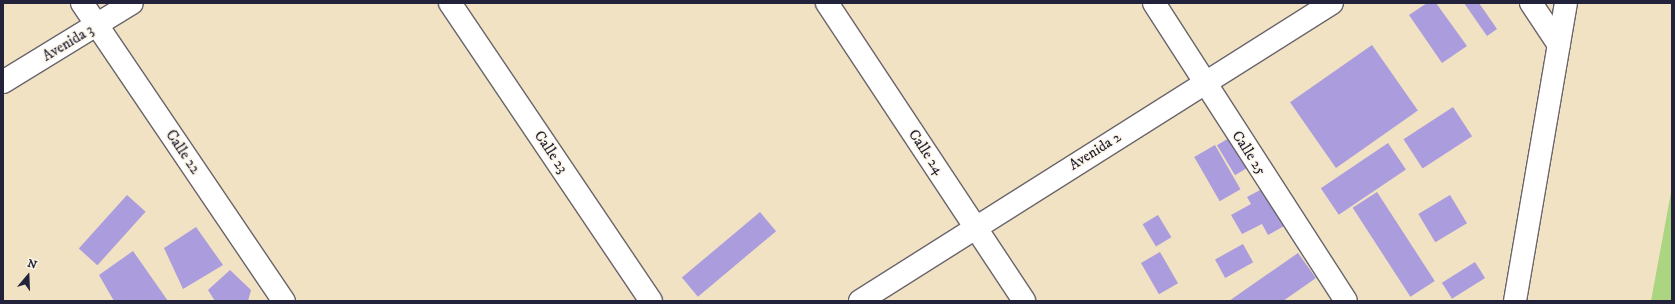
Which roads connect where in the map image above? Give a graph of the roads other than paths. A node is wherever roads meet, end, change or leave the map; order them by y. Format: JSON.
{"nodes":[{"id":1,"x":82,"y":3,"type":"edge"},
{"id":2,"x":132,"y":3,"type":"edge"},
{"id":3,"x":450,"y":3,"type":"edge"},
{"id":4,"x":827,"y":3,"type":"edge"},
{"id":5,"x":1154,"y":3,"type":"edge"},
{"id":6,"x":1332,"y":3,"type":"edge"},
{"id":7,"x":1531,"y":3,"type":"edge"},
{"id":8,"x":1566,"y":3,"type":"edge"},
{"id":9,"x":97,"y":26,"type":"junction"},
{"id":10,"x":1559,"y":45,"type":"junction"},
{"id":11,"x":3,"y":82,"type":"edge"},
{"id":12,"x":1202,"y":83,"type":"junction"},
{"id":13,"x":975,"y":227,"type":"junction"},
{"id":14,"x":284,"y":301,"type":"edge"},
{"id":15,"x":651,"y":301,"type":"edge"},
{"id":16,"x":860,"y":301,"type":"edge"},
{"id":17,"x":1024,"y":301,"type":"edge"},
{"id":18,"x":1346,"y":301,"type":"edge"},
{"id":19,"x":1515,"y":301,"type":"edge"}],
"edges":[{"from":1,"to":9,"type":"street","name":"Calle 22"},
{"from":2,"to":9,"type":"street","name":"Avenida 3"},
{"from":3,"to":15,"type":"street","name":"Calle 23"},
{"from":4,"to":13,"type":"street","name":"Calle 24"},
{"from":5,"to":12,"type":"street","name":"Calle 25"},
{"from":6,"to":12,"type":"street","name":"Avenida 2"},
{"from":7,"to":10,"type":"street"},
{"from":8,"to":10,"type":"street"},
{"from":9,"to":11,"type":"street","name":"Avenida 3"},
{"from":9,"to":14,"type":"street","name":"Calle 22"},
{"from":10,"to":19,"type":"street"},
{"from":12,"to":13,"type":"street","name":"Avenida 2"},
{"from":12,"to":18,"type":"street","name":"Calle 25"},
{"from":13,"to":16,"type":"street","name":"Avenida 2"},
{"from":13,"to":17,"type":"street","name":"Calle 24"}]}
